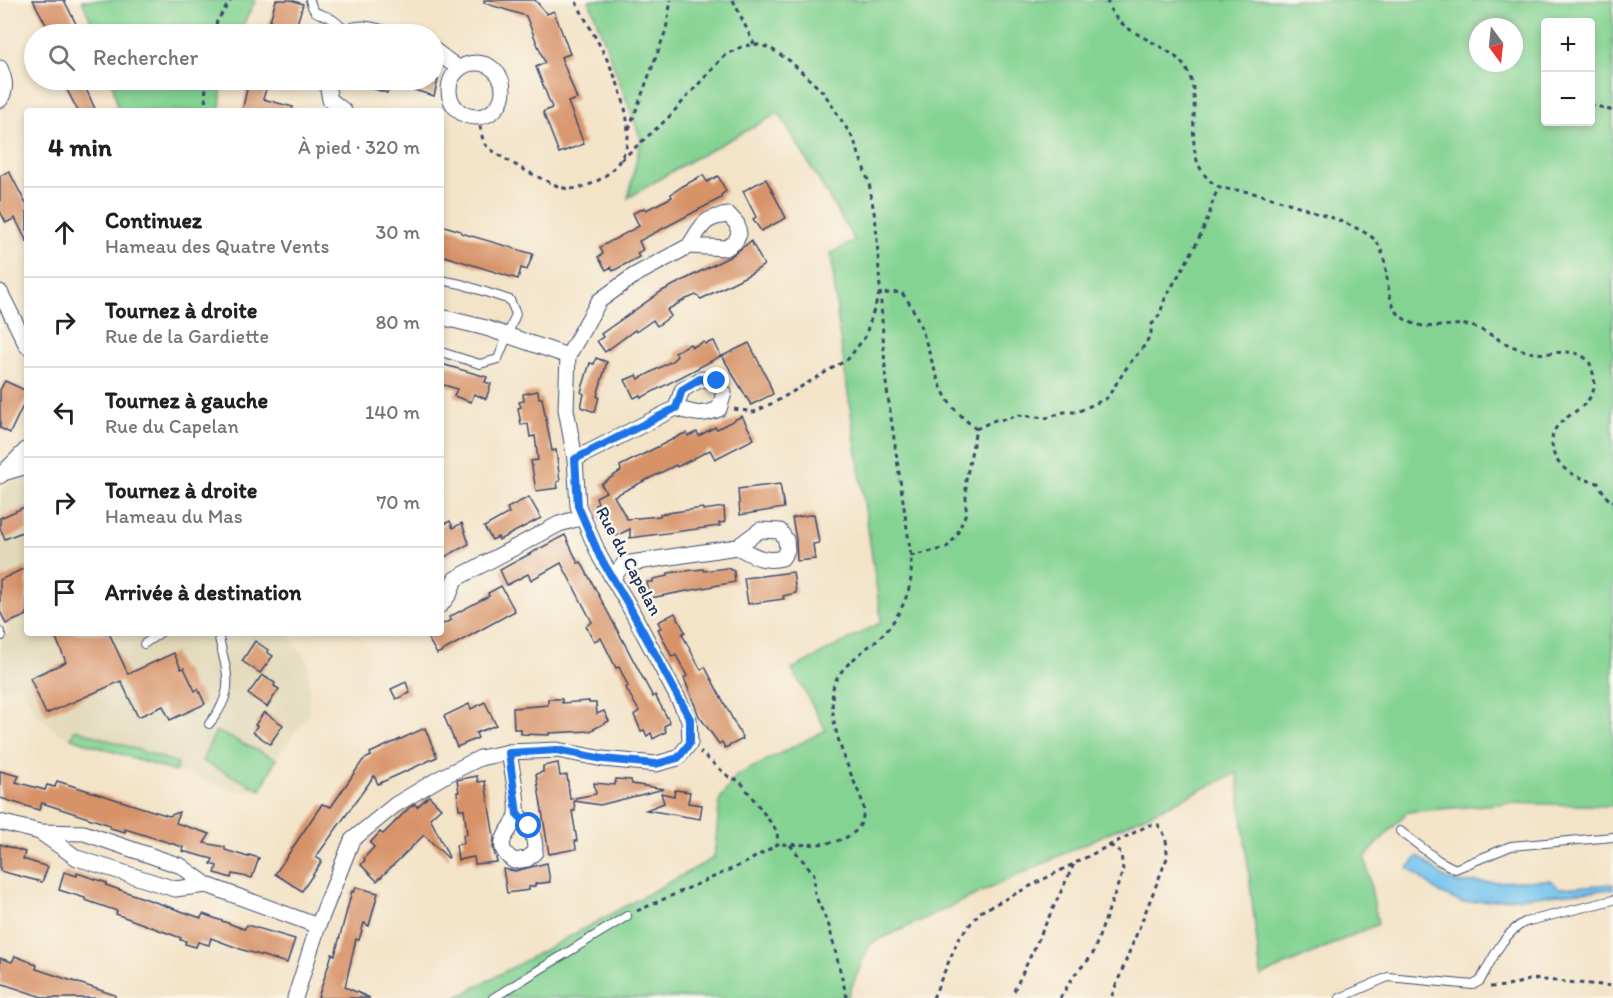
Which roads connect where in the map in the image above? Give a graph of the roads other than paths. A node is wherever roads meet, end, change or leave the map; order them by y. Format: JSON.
{"nodes":[{"id":1,"x":310,"y":0,"type":"edge"},
{"id":2,"x":337,"y":24,"type":"edge"},
{"id":3,"x":444,"y":58,"type":"edge"},
{"id":4,"x":0,"y":68,"type":"edge"},
{"id":5,"x":458,"y":68,"type":"junction"},
{"id":6,"x":328,"y":90,"type":"edge"},
{"id":7,"x":0,"y":100,"type":"edge"},
{"id":8,"x":328,"y":106,"type":"edge"},
{"id":9,"x":689,"y":246,"type":"dead end"},
{"id":10,"x":444,"y":281,"type":"edge"},
{"id":11,"x":0,"y":292,"type":"edge"},
{"id":12,"x":444,"y":318,"type":"edge"},
{"id":13,"x":509,"y":336,"type":"junction"},
{"id":14,"x":24,"y":340,"type":"edge"},
{"id":15,"x":444,"y":353,"type":"edge"},
{"id":16,"x":568,"y":356,"type":"junction"},
{"id":17,"x":676,"y":408,"type":"junction"},
{"id":18,"x":24,"y":452,"type":"edge"},
{"id":19,"x":575,"y":459,"type":"junction"},
{"id":20,"x":24,"y":467,"type":"edge"},
{"id":21,"x":2,"y":474,"type":"edge"},
{"id":22,"x":583,"y":517,"type":"junction"},
{"id":23,"x":737,"y":547,"type":"dead end"},
{"id":24,"x":448,"y":577,"type":"edge"},
{"id":25,"x":612,"y":578,"type":"junction"},
{"id":26,"x":444,"y":601,"type":"edge"},
{"id":27,"x":156,"y":636,"type":"edge"},
{"id":28,"x":219,"y":636,"type":"edge"},
{"id":29,"x":144,"y":644,"type":"dead end"},
{"id":30,"x":209,"y":724,"type":"dead end"},
{"id":31,"x":509,"y":753,"type":"junction"},
{"id":32,"x":517,"y":814,"type":"dead end"},
{"id":33,"x":0,"y":822,"type":"edge"},
{"id":34,"x":1400,"y":831,"type":"dead end"},
{"id":35,"x":40,"y":832,"type":"junction"},
{"id":36,"x":1613,"y":837,"type":"edge"},
{"id":37,"x":207,"y":885,"type":"junction"},
{"id":38,"x":1613,"y":900,"type":"edge"},
{"id":39,"x":627,"y":916,"type":"road end"},
{"id":40,"x":318,"y":926,"type":"junction"},
{"id":41,"x":295,"y":998,"type":"edge"},
{"id":42,"x":493,"y":998,"type":"edge"},
{"id":43,"x":1340,"y":998,"type":"edge"}],
"edges":[{"from":1,"to":2,"type":"lane"},
{"from":3,"to":5,"type":"street"},
{"from":4,"to":7,"type":"street"},
{"from":5,"to":5,"type":"street"},
{"from":6,"to":8,"type":"street"},
{"from":9,"to":16,"type":"street","name":"Rue du Capelan"},
{"from":10,"to":13,"type":"lane"},
{"from":11,"to":14,"type":"street"},
{"from":12,"to":13,"type":"street"},
{"from":13,"to":15,"type":"lane"},
{"from":13,"to":16,"type":"street"},
{"from":16,"to":19,"type":"street","name":"Rue du Capelan"},
{"from":17,"to":17,"type":"street"},
{"from":17,"to":19,"type":"street"},
{"from":18,"to":21,"type":"street"},
{"from":19,"to":22,"type":"street","name":"Rue du Capelan"},
{"from":20,"to":21,"type":"street"},
{"from":22,"to":24,"type":"street"},
{"from":22,"to":25,"type":"street","name":"Rue du Capelan"},
{"from":23,"to":25,"type":"street"},
{"from":24,"to":26,"type":"street"},
{"from":25,"to":31,"type":"street","name":"Rue du Capelan"},
{"from":27,"to":29,"type":"lane"},
{"from":28,"to":30,"type":"lane"},
{"from":31,"to":32,"type":"street"},
{"from":31,"to":40,"type":"street"},
{"from":33,"to":35,"type":"street"},
{"from":34,"to":36,"type":"lane"},
{"from":35,"to":37,"type":"street"},
{"from":35,"to":37,"type":"street"},
{"from":37,"to":40,"type":"street"},
{"from":38,"to":43,"type":"lane"},
{"from":39,"to":42,"type":"lane"},
{"from":40,"to":41,"type":"street"}]}
